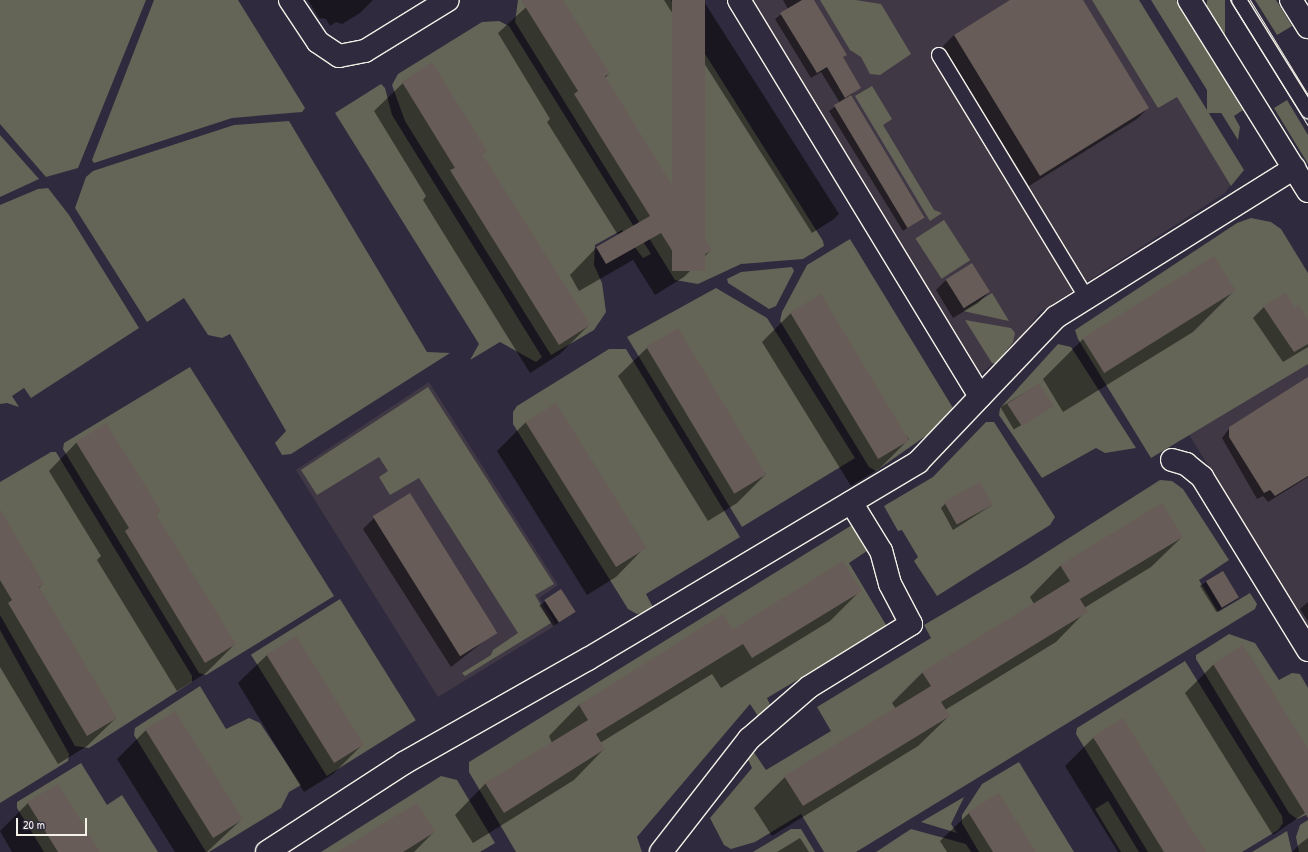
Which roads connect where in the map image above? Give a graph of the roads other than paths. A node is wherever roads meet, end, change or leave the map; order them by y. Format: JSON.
{"nodes":[{"id":1,"x":290,"y":0,"type":"edge"},
{"id":2,"x":448,"y":0,"type":"edge"},
{"id":3,"x":739,"y":0,"type":"edge"},
{"id":4,"x":1189,"y":0,"type":"edge"},
{"id":5,"x":1239,"y":0,"type":"edge"},
{"id":6,"x":1291,"y":0,"type":"edge"},
{"id":7,"x":1308,"y":27,"type":"edge"},
{"id":8,"x":939,"y":55,"type":"dead end"},
{"id":9,"x":1308,"y":111,"type":"edge"},
{"id":10,"x":1294,"y":168,"type":"junction"},
{"id":11,"x":1308,"y":191,"type":"edge"},
{"id":12,"x":1086,"y":298,"type":"junction"},
{"id":13,"x":980,"y":397,"type":"junction"},
{"id":14,"x":1172,"y":460,"type":"dead end"},
{"id":15,"x":851,"y":502,"type":"junction"},
{"id":16,"x":1308,"y":650,"type":"edge"},
{"id":17,"x":267,"y":852,"type":"edge"},
{"id":18,"x":661,"y":852,"type":"edge"}],
"edges":[{"from":1,"to":2,"type":"street"},
{"from":3,"to":13,"type":"street"},
{"from":4,"to":10,"type":"street"},
{"from":5,"to":9,"type":"lane"},
{"from":6,"to":7,"type":"street"},
{"from":8,"to":12,"type":"lane"},
{"from":10,"to":11,"type":"street"},
{"from":10,"to":12,"type":"street"},
{"from":12,"to":13,"type":"street"},
{"from":13,"to":15,"type":"street"},
{"from":14,"to":16,"type":"street"},
{"from":15,"to":17,"type":"street"},
{"from":15,"to":18,"type":"street"}]}
